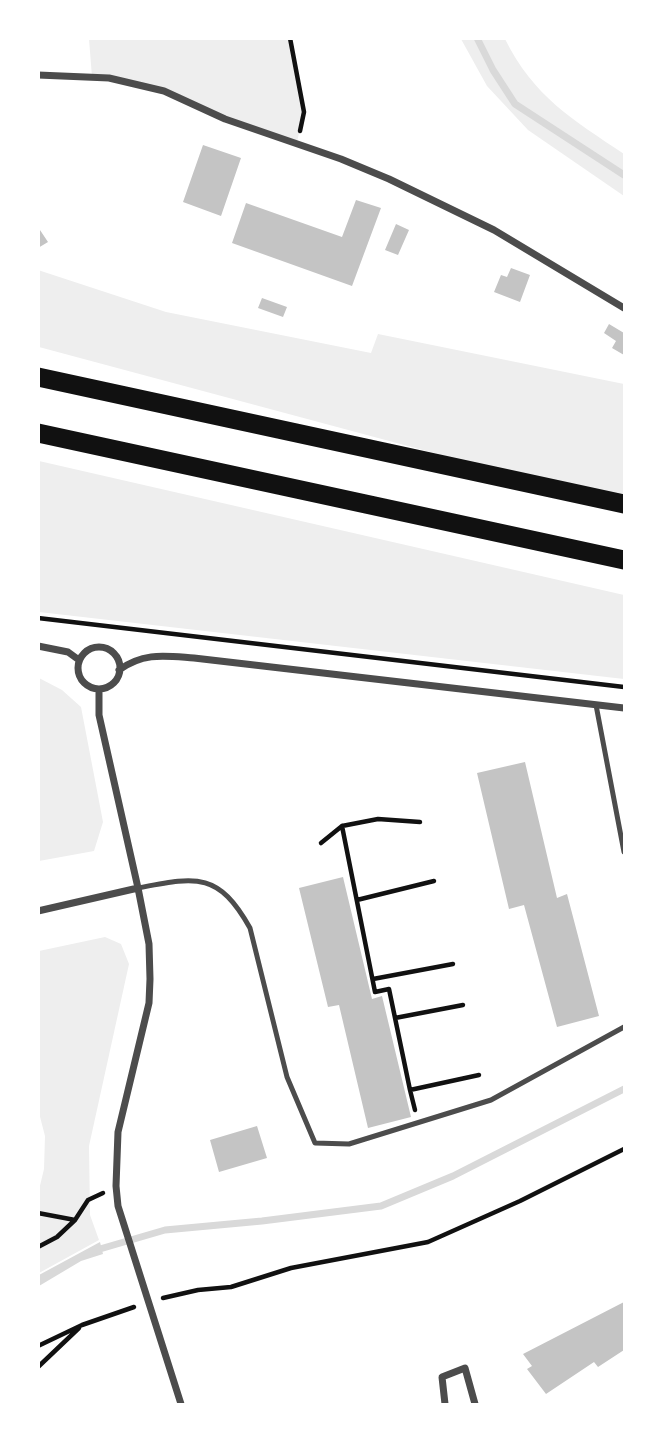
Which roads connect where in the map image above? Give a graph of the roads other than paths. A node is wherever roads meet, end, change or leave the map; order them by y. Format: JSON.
{"nodes":[{"id":1,"x":38,"y":75,"type":"edge"},
{"id":2,"x":625,"y":308,"type":"edge"},
{"id":3,"x":38,"y":377,"type":"edge"},
{"id":4,"x":38,"y":433,"type":"edge"},
{"id":5,"x":625,"y":504,"type":"edge"},
{"id":6,"x":625,"y":560,"type":"edge"},
{"id":7,"x":38,"y":646,"type":"edge"},
{"id":8,"x":79,"y":660,"type":"junction"},
{"id":9,"x":119,"y":670,"type":"junction"},
{"id":10,"x":99,"y":690,"type":"junction"},
{"id":11,"x":596,"y":705,"type":"junction"},
{"id":12,"x":625,"y":708,"type":"edge"},
{"id":13,"x":625,"y":852,"type":"edge"},
{"id":14,"x":138,"y":888,"type":"junction"},
{"id":15,"x":38,"y":911,"type":"edge"},
{"id":16,"x":625,"y":1027,"type":"edge"},
{"id":17,"x":181,"y":1405,"type":"edge"},
{"id":18,"x":445,"y":1405,"type":"edge"},
{"id":19,"x":475,"y":1405,"type":"edge"}],
"edges":[{"from":1,"to":2,"type":"street"},
{"from":3,"to":5,"type":"highway"},
{"from":4,"to":6,"type":"highway"},
{"from":7,"to":8,"type":"street"},
{"from":8,"to":9,"type":"street"},
{"from":8,"to":10,"type":"street"},
{"from":9,"to":10,"type":"street"},
{"from":9,"to":11,"type":"street"},
{"from":10,"to":14,"type":"street"},
{"from":11,"to":12,"type":"street"},
{"from":11,"to":13,"type":"lane"},
{"from":14,"to":15,"type":"street"},
{"from":14,"to":16,"type":"lane"},
{"from":14,"to":17,"type":"street"},
{"from":18,"to":19,"type":"street"}]}
